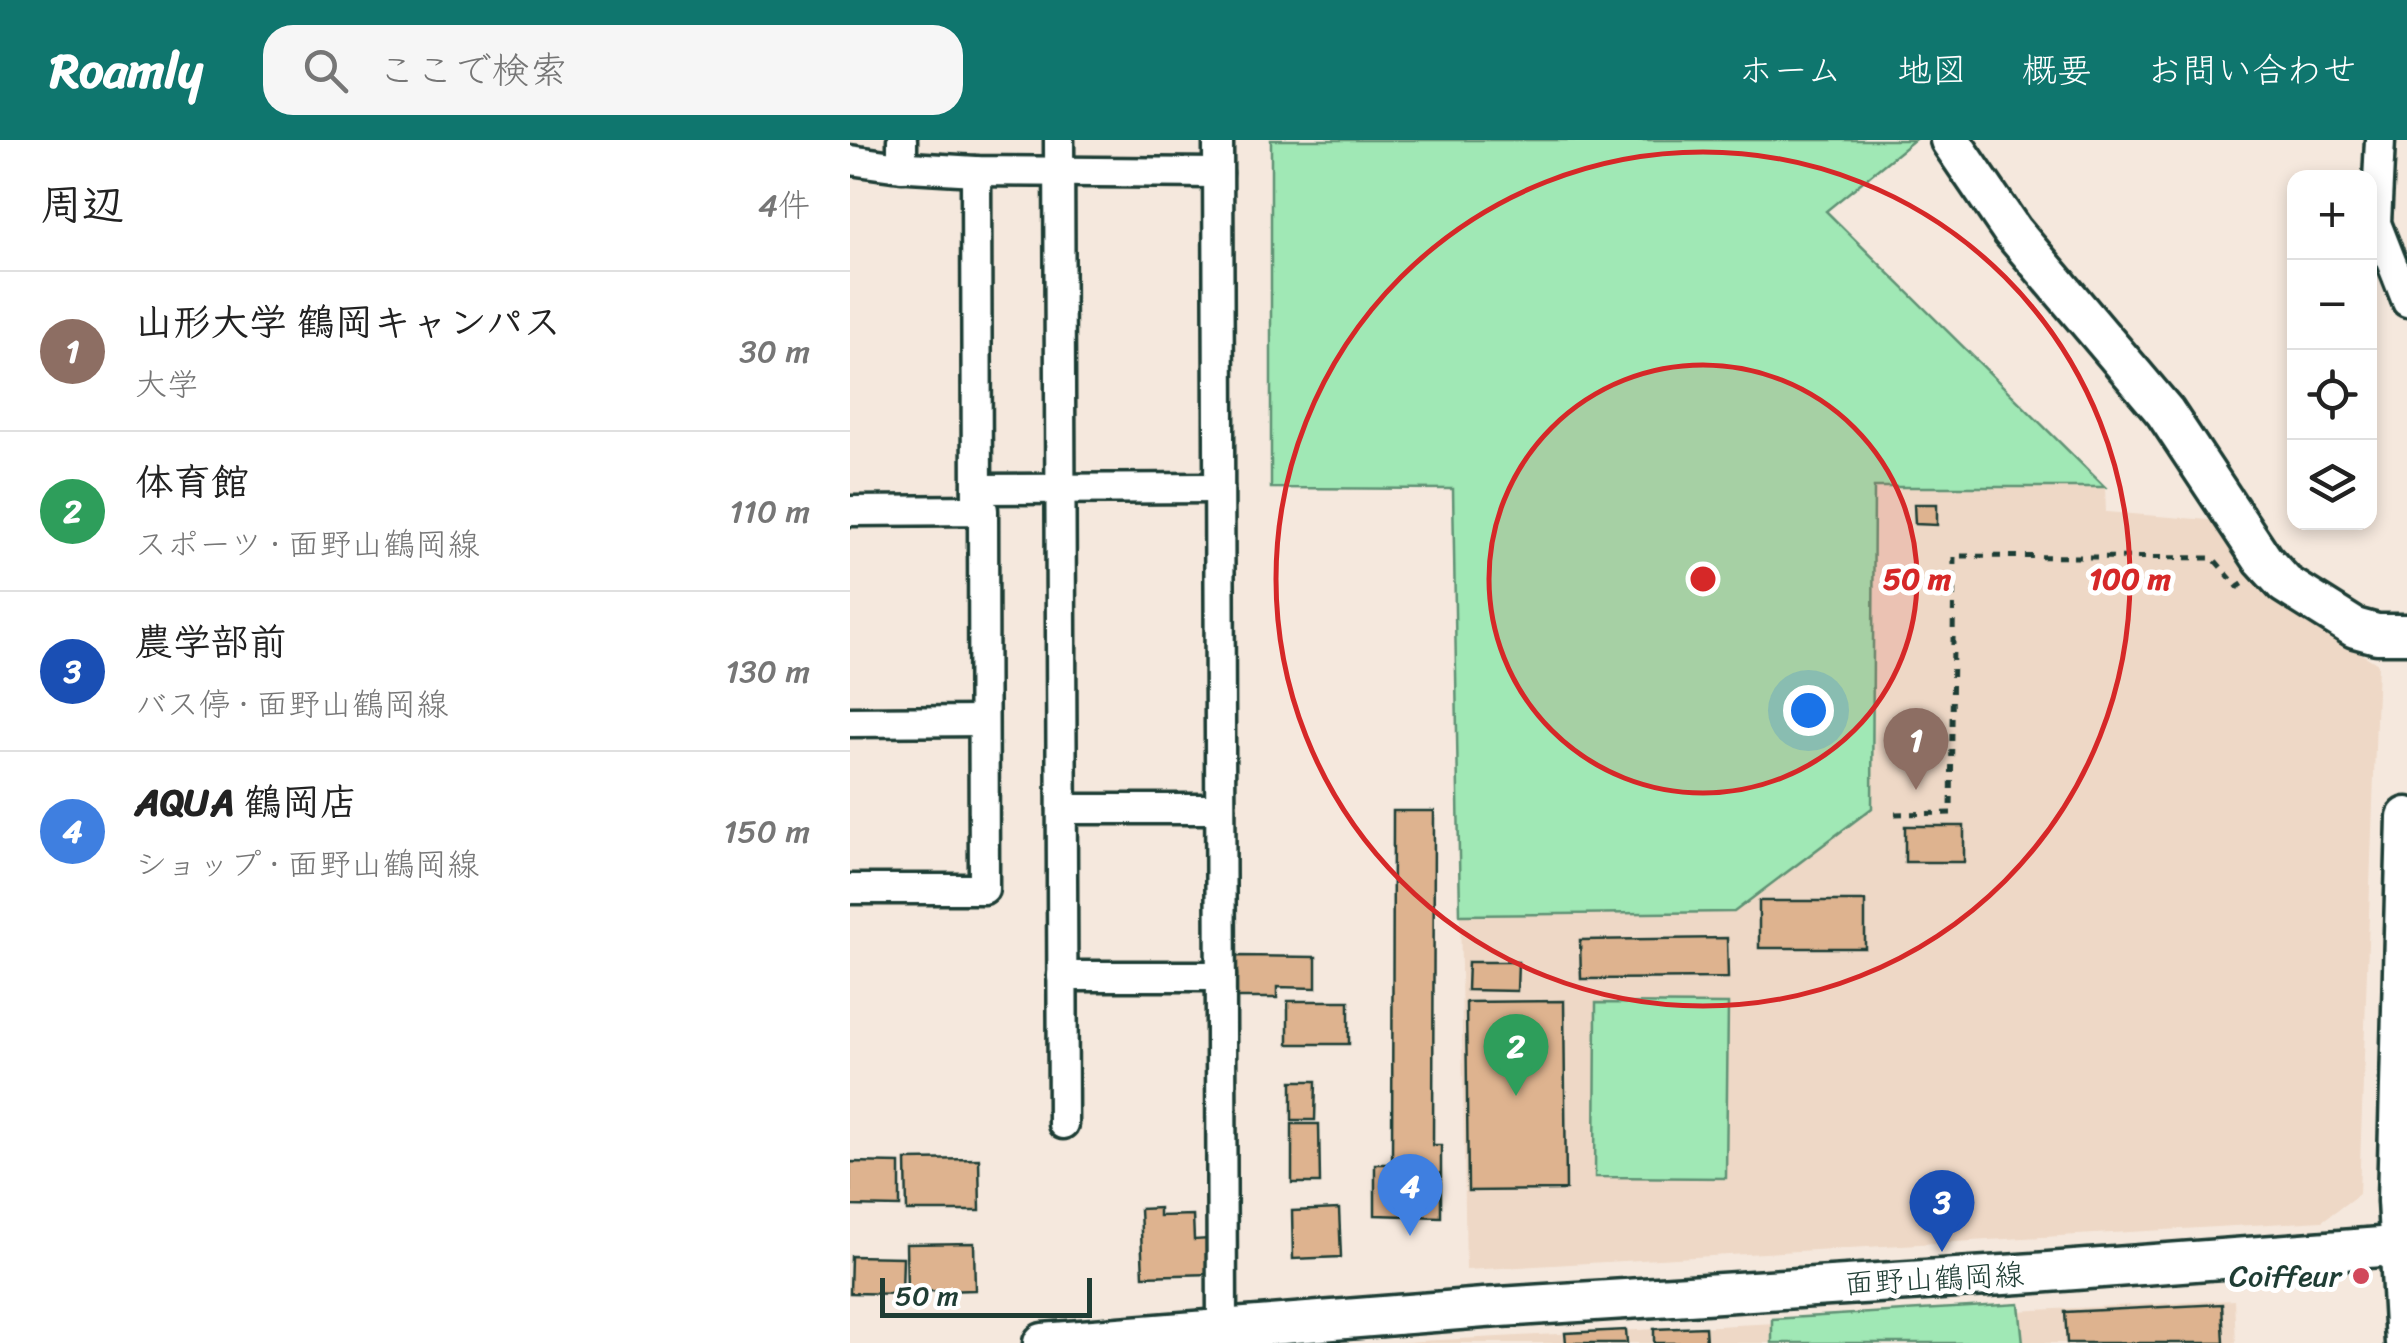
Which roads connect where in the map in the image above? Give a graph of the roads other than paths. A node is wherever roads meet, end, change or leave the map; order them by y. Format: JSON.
{"nodes":[{"id":1,"x":1059,"y":140,"type":"edge"},
{"id":2,"x":1218,"y":140,"type":"edge"},
{"id":3,"x":1950,"y":140,"type":"edge"},
{"id":4,"x":2380,"y":140,"type":"edge"},
{"id":5,"x":902,"y":154,"type":"edge"},
{"id":6,"x":850,"y":160,"type":"edge"},
{"id":7,"x":1060,"y":169,"type":"junction"},
{"id":8,"x":976,"y":171,"type":"junction"},
{"id":9,"x":1218,"y":173,"type":"junction"},
{"id":10,"x":2407,"y":302,"type":"edge"},
{"id":11,"x":1219,"y":488,"type":"junction"},
{"id":12,"x":1060,"y":489,"type":"junction"},
{"id":13,"x":977,"y":500,"type":"junction"},
{"id":14,"x":850,"y":510,"type":"edge"},
{"id":15,"x":2407,"y":634,"type":"edge"},
{"id":16,"x":983,"y":721,"type":"junction"},
{"id":17,"x":850,"y":722,"type":"edge"},
{"id":18,"x":1220,"y":809,"type":"junction"},
{"id":19,"x":1062,"y":810,"type":"junction"},
{"id":20,"x":2407,"y":817,"type":"edge"},
{"id":21,"x":850,"y":890,"type":"edge"},
{"id":22,"x":1062,"y":976,"type":"junction"},
{"id":23,"x":1220,"y":976,"type":"junction"},
{"id":24,"x":1063,"y":1124,"type":"dead end"},
{"id":25,"x":2403,"y":1245,"type":"edge"},
{"id":26,"x":1222,"y":1328,"type":"junction"},
{"id":27,"x":1043,"y":1343,"type":"edge"},
{"id":28,"x":2404,"y":1343,"type":"edge"}],
"edges":[{"from":1,"to":7,"type":"street"},
{"from":2,"to":9,"type":"street"},
{"from":3,"to":15,"type":"main road"},
{"from":4,"to":10,"type":"street"},
{"from":5,"to":6,"type":"street"},
{"from":5,"to":8,"type":"street"},
{"from":7,"to":8,"type":"street"},
{"from":7,"to":9,"type":"street"},
{"from":7,"to":12,"type":"street"},
{"from":8,"to":13,"type":"street"},
{"from":9,"to":11,"type":"street"},
{"from":11,"to":12,"type":"street"},
{"from":11,"to":18,"type":"street"},
{"from":12,"to":13,"type":"street"},
{"from":12,"to":19,"type":"street"},
{"from":13,"to":14,"type":"street"},
{"from":13,"to":16,"type":"street"},
{"from":16,"to":17,"type":"street"},
{"from":16,"to":21,"type":"street"},
{"from":18,"to":19,"type":"street"},
{"from":18,"to":23,"type":"street"},
{"from":19,"to":22,"type":"street"},
{"from":20,"to":25,"type":"main road"},
{"from":22,"to":23,"type":"street"},
{"from":22,"to":24,"type":"street"},
{"from":23,"to":26,"type":"street"},
{"from":25,"to":26,"type":"main road","name":"面野山鶴岡線"},
{"from":25,"to":28,"type":"main road"},
{"from":26,"to":27,"type":"main road","name":"面野山鶴岡線"}]}
